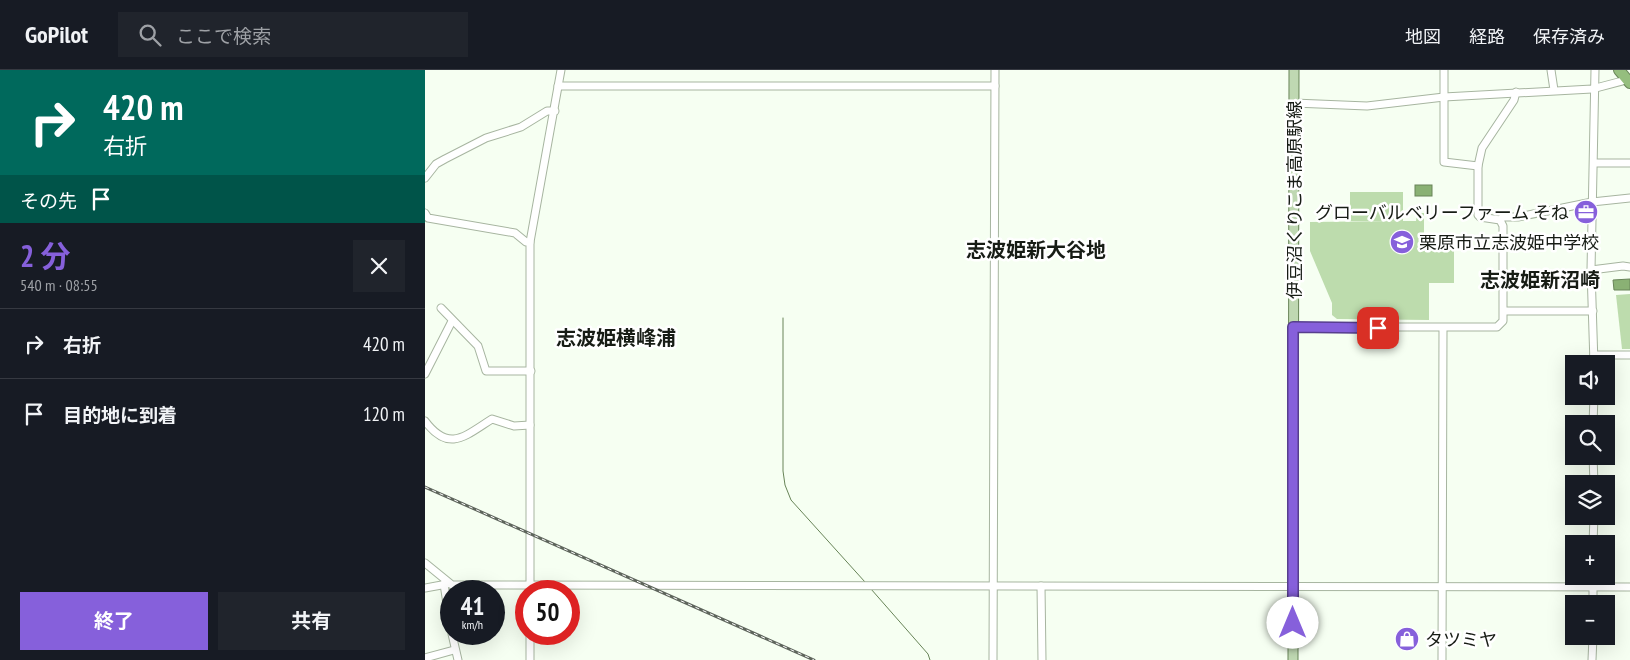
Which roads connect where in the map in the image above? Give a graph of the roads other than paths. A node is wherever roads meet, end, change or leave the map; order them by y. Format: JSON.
{"nodes":[{"id":1,"x":561,"y":70,"type":"edge"},
{"id":2,"x":995,"y":70,"type":"edge"},
{"id":3,"x":1294,"y":70,"type":"edge"},
{"id":4,"x":1444,"y":70,"type":"edge"},
{"id":5,"x":1551,"y":70,"type":"edge"},
{"id":6,"x":1595,"y":70,"type":"edge"},
{"id":7,"x":1619,"y":70,"type":"edge"},
{"id":8,"x":1629,"y":80,"type":"edge"},
{"id":9,"x":558,"y":86,"type":"junction"},
{"id":10,"x":995,"y":86,"type":"junction"},
{"id":11,"x":1595,"y":88,"type":"junction"},
{"id":12,"x":1554,"y":90,"type":"junction"},
{"id":13,"x":1516,"y":92,"type":"junction"},
{"id":14,"x":1445,"y":97,"type":"junction"},
{"id":15,"x":1294,"y":103,"type":"junction"},
{"id":16,"x":555,"y":111,"type":"junction"},
{"id":17,"x":1630,"y":163,"type":"edge"},
{"id":18,"x":1594,"y":164,"type":"junction"},
{"id":19,"x":1478,"y":166,"type":"junction"},
{"id":20,"x":425,"y":178,"type":"edge"},
{"id":21,"x":1630,"y":198,"type":"edge"},
{"id":22,"x":1592,"y":202,"type":"junction"},
{"id":23,"x":425,"y":213,"type":"edge"},
{"id":24,"x":1500,"y":220,"type":"junction"},
{"id":25,"x":530,"y":242,"type":"junction"},
{"id":26,"x":1630,"y":267,"type":"edge"},
{"id":27,"x":1591,"y":270,"type":"junction"},
{"id":28,"x":441,"y":308,"type":"dead end"},
{"id":29,"x":1504,"y":310,"type":"junction"},
{"id":30,"x":1593,"y":312,"type":"junction"},
{"id":31,"x":452,"y":321,"type":"junction"},
{"id":32,"x":1293,"y":327,"type":"junction"},
{"id":33,"x":1443,"y":328,"type":"junction"},
{"id":34,"x":1594,"y":355,"type":"edge"},
{"id":35,"x":1615,"y":355,"type":"edge"},
{"id":36,"x":1630,"y":355,"type":"edge"},
{"id":37,"x":531,"y":371,"type":"junction"},
{"id":38,"x":425,"y":374,"type":"edge"},
{"id":39,"x":425,"y":421,"type":"edge"},
{"id":40,"x":530,"y":425,"type":"junction"},
{"id":41,"x":425,"y":563,"type":"edge"},
{"id":42,"x":447,"y":580,"type":"edge"},
{"id":43,"x":530,"y":580,"type":"edge"},
{"id":44,"x":440,"y":585,"type":"edge"},
{"id":45,"x":992,"y":586,"type":"junction"},
{"id":46,"x":1041,"y":586,"type":"junction"},
{"id":47,"x":1293,"y":587,"type":"junction"},
{"id":48,"x":1443,"y":587,"type":"junction"},
{"id":49,"x":1630,"y":587,"type":"edge"},
{"id":50,"x":425,"y":588,"type":"edge"},
{"id":51,"x":580,"y":588,"type":"edge"},
{"id":52,"x":1593,"y":588,"type":"junction"},
{"id":53,"x":1593,"y":595,"type":"edge"},
{"id":54,"x":453,"y":645,"type":"edge"},
{"id":55,"x":530,"y":645,"type":"edge"},
{"id":56,"x":1593,"y":645,"type":"edge"},
{"id":57,"x":454,"y":650,"type":"junction"},
{"id":58,"x":425,"y":658,"type":"edge"},
{"id":59,"x":458,"y":660,"type":"edge"},
{"id":60,"x":530,"y":660,"type":"edge"},
{"id":61,"x":993,"y":660,"type":"edge"},
{"id":62,"x":1042,"y":660,"type":"edge"},
{"id":63,"x":1293,"y":660,"type":"edge"},
{"id":64,"x":1443,"y":660,"type":"edge"},
{"id":65,"x":1592,"y":660,"type":"edge"}],
"edges":[{"from":1,"to":9,"type":"street"},
{"from":2,"to":10,"type":"street"},
{"from":3,"to":15,"type":"main road","name":"伊豆沼くりこま高原駅線"},
{"from":4,"to":14,"type":"street"},
{"from":5,"to":12,"type":"street"},
{"from":6,"to":11,"type":"street"},
{"from":7,"to":8,"type":"highway"},
{"from":8,"to":11,"type":"street"},
{"from":9,"to":10,"type":"street"},
{"from":9,"to":16,"type":"street"},
{"from":10,"to":45,"type":"street"},
{"from":11,"to":12,"type":"street"},
{"from":11,"to":18,"type":"street"},
{"from":12,"to":13,"type":"street"},
{"from":13,"to":14,"type":"street"},
{"from":13,"to":19,"type":"street"},
{"from":14,"to":15,"type":"street"},
{"from":14,"to":19,"type":"street"},
{"from":15,"to":32,"type":"main road","name":"伊豆沼くりこま高原駅線"},
{"from":16,"to":20,"type":"street"},
{"from":16,"to":25,"type":"street"},
{"from":17,"to":18,"type":"street"},
{"from":18,"to":22,"type":"street"},
{"from":19,"to":24,"type":"street"},
{"from":21,"to":22,"type":"street"},
{"from":22,"to":24,"type":"street"},
{"from":22,"to":27,"type":"street"},
{"from":23,"to":25,"type":"street"},
{"from":24,"to":29,"type":"street"},
{"from":25,"to":37,"type":"street"},
{"from":26,"to":27,"type":"street"},
{"from":27,"to":30,"type":"street"},
{"from":28,"to":31,"type":"street"},
{"from":29,"to":30,"type":"street"},
{"from":29,"to":33,"type":"street"},
{"from":30,"to":34,"type":"street"},
{"from":31,"to":37,"type":"street"},
{"from":31,"to":38,"type":"street"},
{"from":32,"to":33,"type":"street"},
{"from":32,"to":47,"type":"main road","name":"伊豆沼くりこま高原駅線"},
{"from":33,"to":48,"type":"street"},
{"from":35,"to":36,"type":"street"},
{"from":37,"to":40,"type":"street"},
{"from":39,"to":40,"type":"street"},
{"from":40,"to":43,"type":"street"},
{"from":41,"to":42,"type":"street"},
{"from":44,"to":50,"type":"street"},
{"from":45,"to":46,"type":"street"},
{"from":45,"to":51,"type":"street"},
{"from":45,"to":61,"type":"street"},
{"from":46,"to":47,"type":"street"},
{"from":46,"to":62,"type":"street"},
{"from":47,"to":48,"type":"street"},
{"from":47,"to":63,"type":"main road","name":"伊豆沼くりこま高原駅線"},
{"from":48,"to":52,"type":"street"},
{"from":48,"to":64,"type":"street"},
{"from":49,"to":52,"type":"street"},
{"from":52,"to":53,"type":"street"},
{"from":54,"to":57,"type":"street"},
{"from":55,"to":60,"type":"street"},
{"from":56,"to":65,"type":"street"},
{"from":57,"to":58,"type":"street"},
{"from":57,"to":59,"type":"street"}]}
